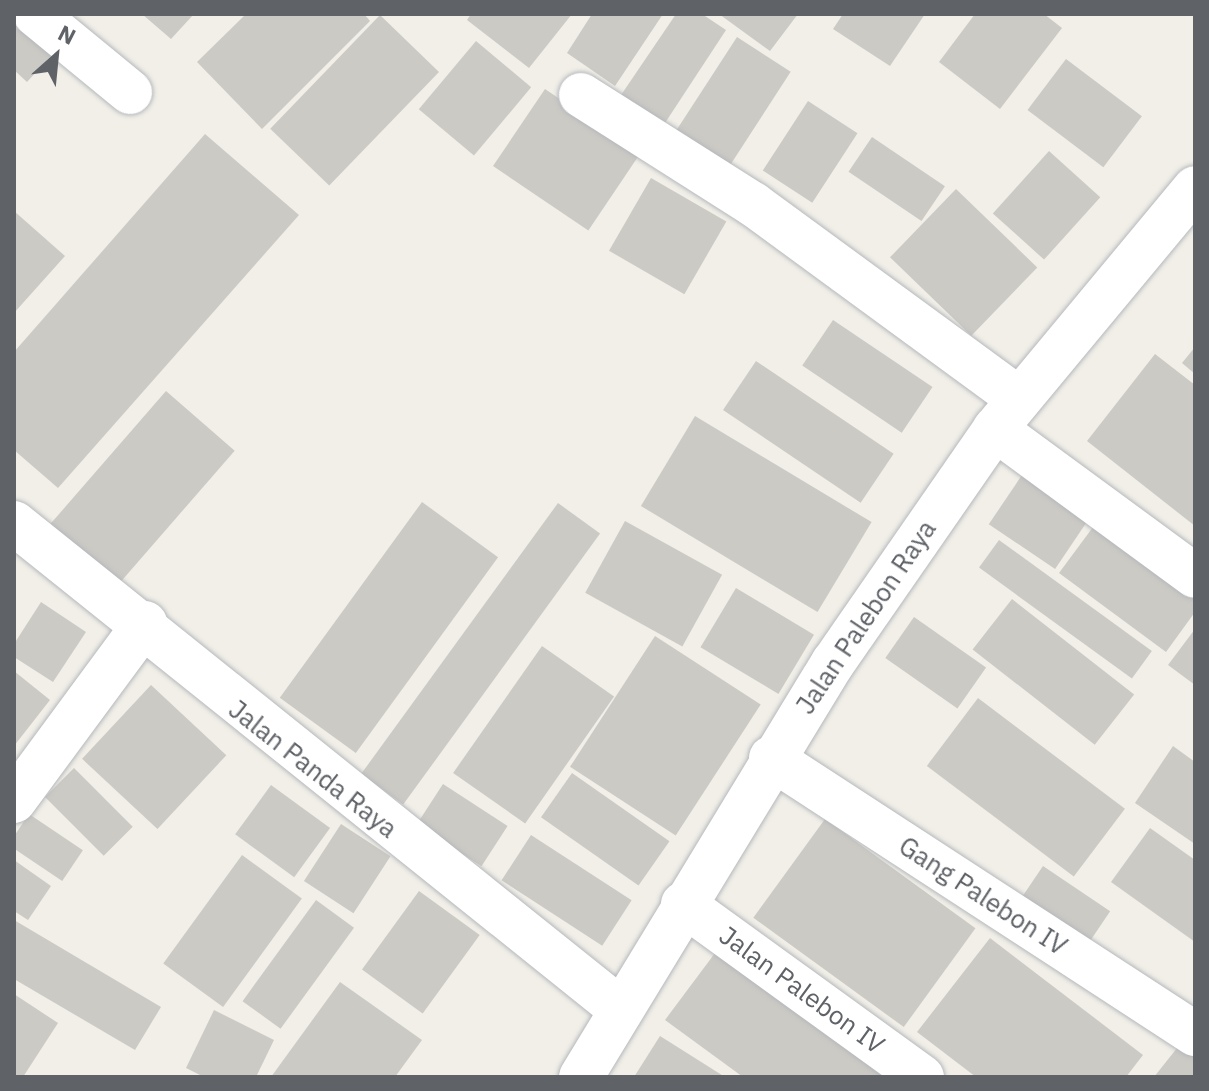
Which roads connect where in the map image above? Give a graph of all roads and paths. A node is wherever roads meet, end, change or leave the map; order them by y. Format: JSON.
{"nodes":[{"id":1,"x":35,"y":14,"type":"edge"},
{"id":2,"x":130,"y":92,"type":"dead end"},
{"id":3,"x":581,"y":95,"type":"dead end"},
{"id":4,"x":1195,"y":188,"type":"edge"},
{"id":5,"x":1007,"y":414,"type":"junction"},
{"id":6,"x":14,"y":523,"type":"edge"},
{"id":7,"x":1195,"y":576,"type":"edge"},
{"id":8,"x":145,"y":623,"type":"junction"},
{"id":9,"x":771,"y":758,"type":"junction"},
{"id":10,"x":14,"y":801,"type":"edge"},
{"id":11,"x":683,"y":904,"type":"junction"},
{"id":12,"x":619,"y":1008,"type":"junction"},
{"id":13,"x":1195,"y":1034,"type":"edge"},
{"id":14,"x":581,"y":1077,"type":"edge"},
{"id":15,"x":922,"y":1077,"type":"edge"}],
"edges":[{"from":1,"to":2,"type":"street"},
{"from":3,"to":5,"type":"street"},
{"from":4,"to":5,"type":"street","name":"Jalan Palebon Raya"},
{"from":5,"to":7,"type":"street"},
{"from":5,"to":9,"type":"street","name":"Jalan Palebon Raya"},
{"from":6,"to":8,"type":"street","name":"Jalan Panda Raya"},
{"from":8,"to":10,"type":"street"},
{"from":8,"to":12,"type":"street","name":"Jalan Panda Raya"},
{"from":9,"to":11,"type":"street","name":"Jalan Palebon Raya"},
{"from":9,"to":13,"type":"street","name":"Gang Palebon IV"},
{"from":11,"to":12,"type":"street","name":"Jalan Palebon Raya"},
{"from":11,"to":15,"type":"street","name":"Jalan Palebon IV"},
{"from":12,"to":14,"type":"street","name":"Jalan Palebon Raya"}]}
